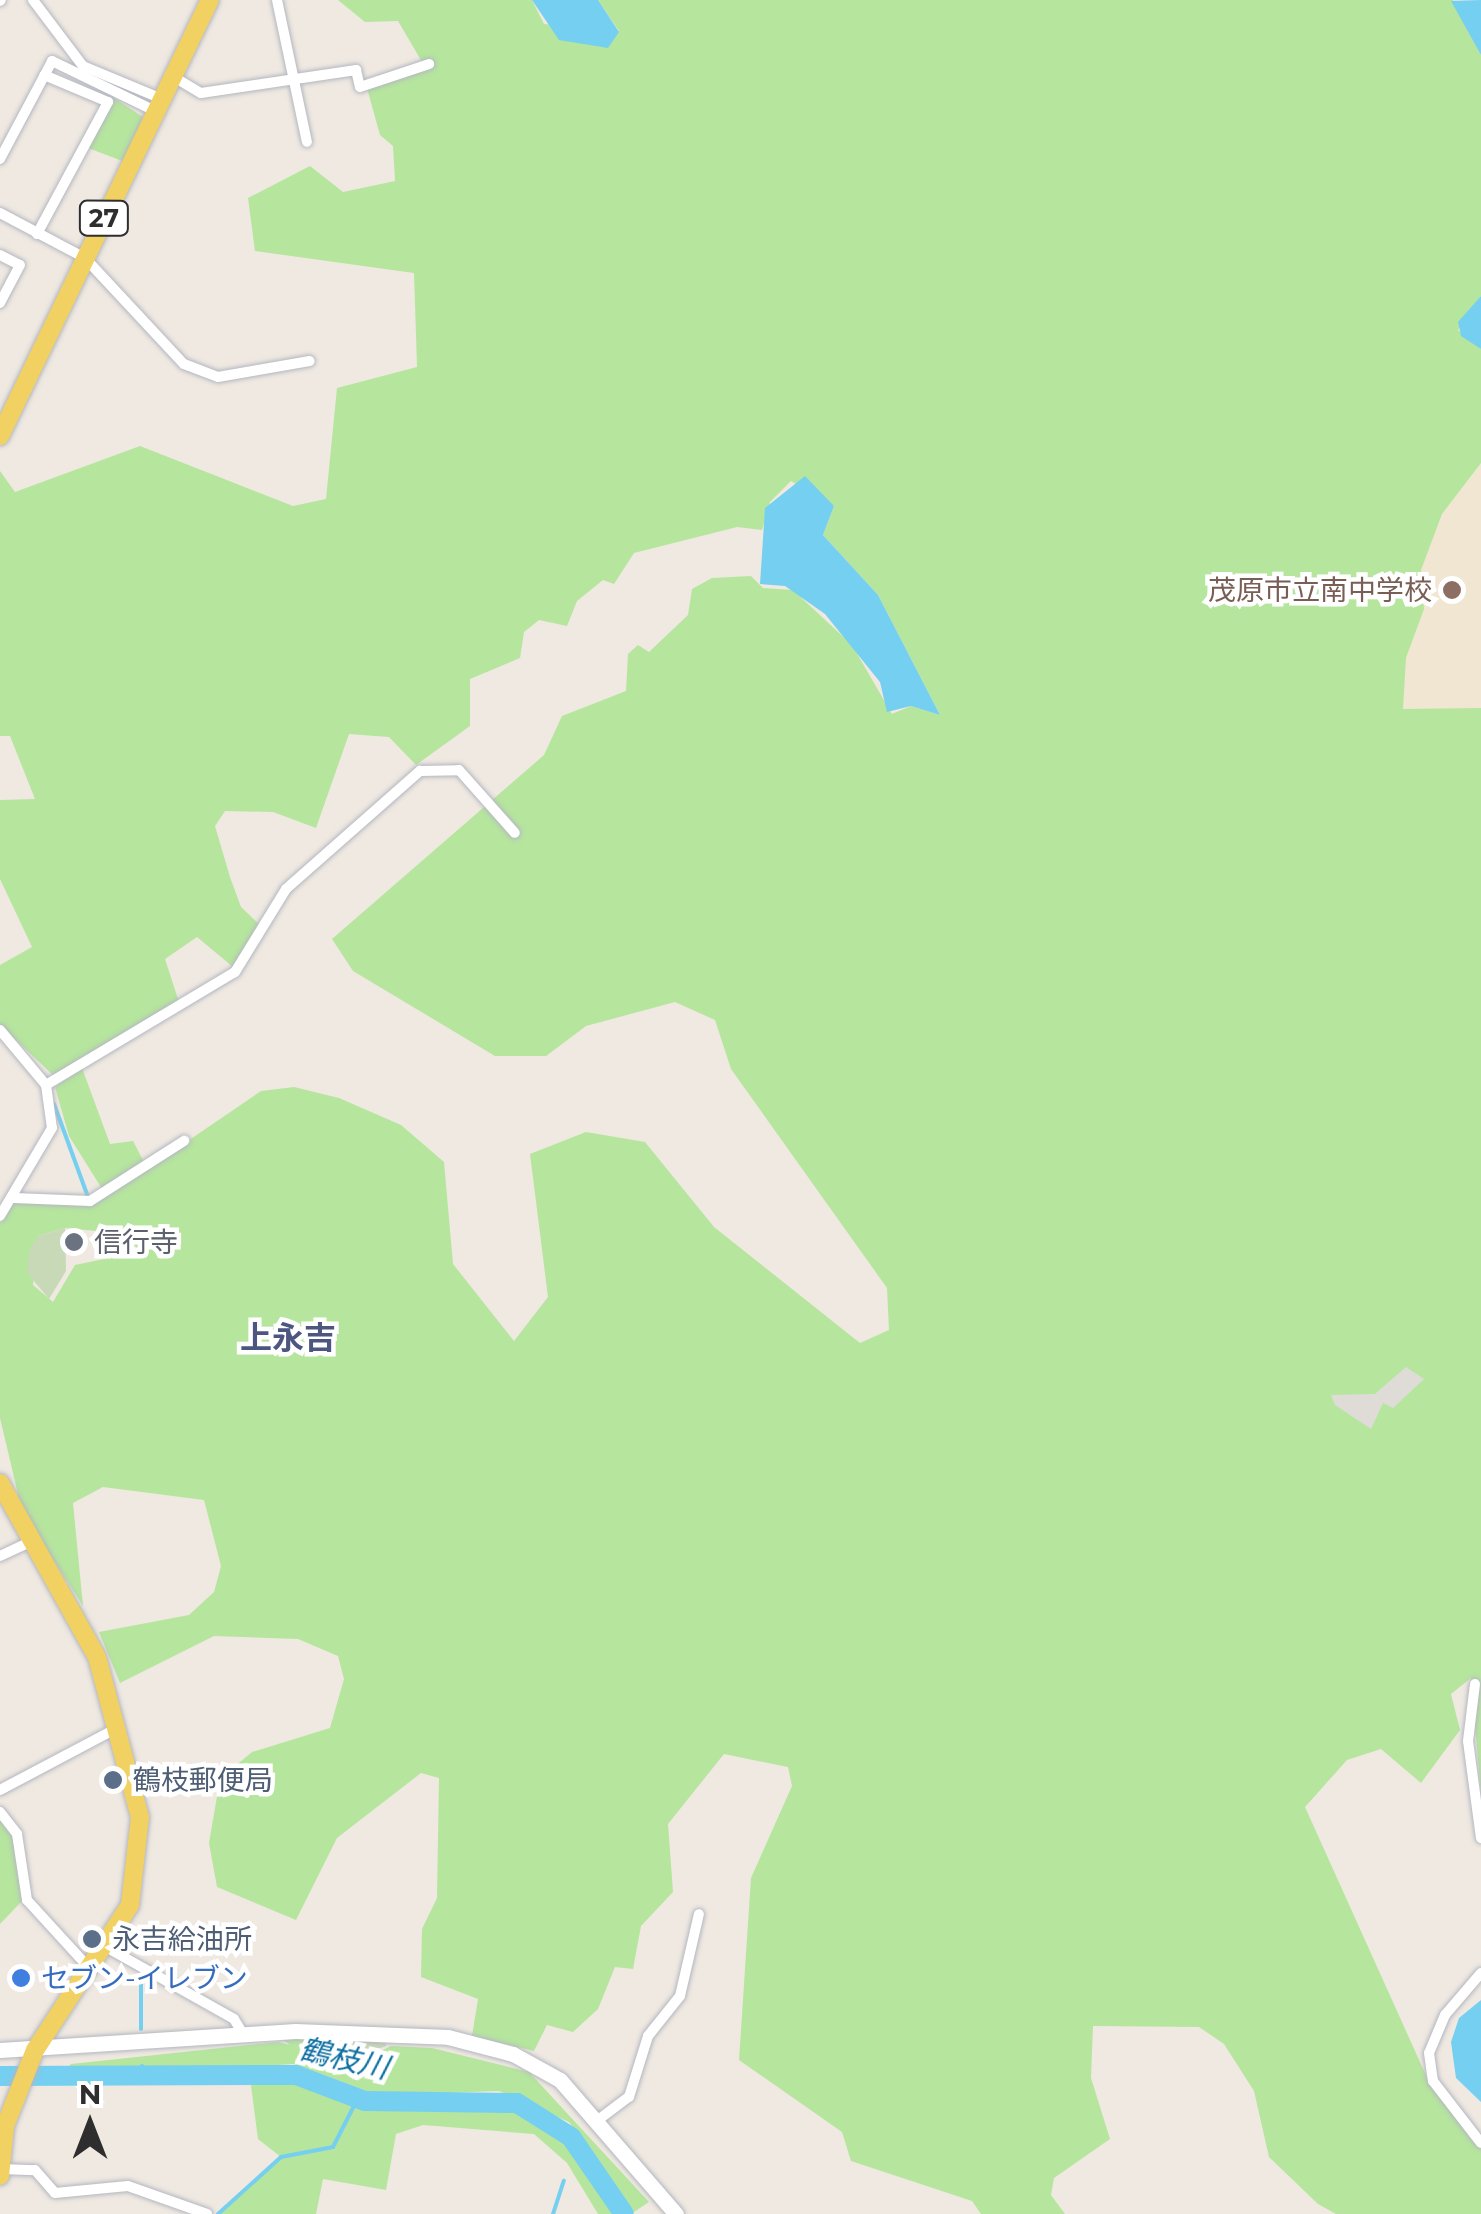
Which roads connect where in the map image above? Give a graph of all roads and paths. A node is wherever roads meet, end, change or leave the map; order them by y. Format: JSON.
{"nodes":[{"id":1,"x":32,"y":0,"type":"edge"},
{"id":2,"x":210,"y":0,"type":"edge"},
{"id":3,"x":276,"y":0,"type":"edge"},
{"id":4,"x":429,"y":64,"type":"dead end"},
{"id":5,"x":44,"y":75,"type":"junction"},
{"id":6,"x":174,"y":77,"type":"junction"},
{"id":7,"x":294,"y":78,"type":"junction"},
{"id":8,"x":158,"y":105,"type":"junction"},
{"id":9,"x":307,"y":142,"type":"dead end"},
{"id":10,"x":0,"y":159,"type":"edge"},
{"id":11,"x":0,"y":213,"type":"edge"},
{"id":12,"x":38,"y":234,"type":"junction"},
{"id":13,"x":0,"y":255,"type":"edge"},
{"id":14,"x":85,"y":258,"type":"junction"},
{"id":15,"x":0,"y":302,"type":"edge"},
{"id":16,"x":310,"y":361,"type":"dead end"},
{"id":17,"x":0,"y":436,"type":"edge"},
{"id":18,"x":514,"y":833,"type":"dead end"},
{"id":19,"x":0,"y":1030,"type":"edge"},
{"id":20,"x":46,"y":1084,"type":"junction"},
{"id":21,"x":184,"y":1140,"type":"dead end"},
{"id":22,"x":14,"y":1198,"type":"junction"},
{"id":23,"x":0,"y":1216,"type":"edge"},
{"id":24,"x":0,"y":1483,"type":"edge"},
{"id":25,"x":28,"y":1542,"type":"junction"},
{"id":26,"x":0,"y":1556,"type":"edge"},
{"id":27,"x":1475,"y":1684,"type":"dead end"},
{"id":28,"x":120,"y":1727,"type":"junction"},
{"id":29,"x":0,"y":1790,"type":"edge"},
{"id":30,"x":0,"y":1812,"type":"edge"},
{"id":31,"x":1481,"y":1838,"type":"edge"},
{"id":32,"x":699,"y":1914,"type":"dead end"},
{"id":33,"x":104,"y":1946,"type":"junction"},
{"id":34,"x":90,"y":1970,"type":"junction"},
{"id":35,"x":1481,"y":1973,"type":"edge"},
{"id":36,"x":243,"y":2034,"type":"junction"},
{"id":37,"x":0,"y":2050,"type":"edge"},
{"id":38,"x":33,"y":2057,"type":"junction"},
{"id":39,"x":598,"y":2120,"type":"junction"},
{"id":40,"x":1481,"y":2143,"type":"edge"},
{"id":41,"x":1,"y":2173,"type":"edge"},
{"id":42,"x":208,"y":2214,"type":"edge"},
{"id":43,"x":676,"y":2214,"type":"edge"}],
"edges":[{"from":1,"to":8,"type":"street"},
{"from":2,"to":6,"type":"main road","number":"27"},
{"from":3,"to":7,"type":"street"},
{"from":4,"to":7,"type":"street"},
{"from":5,"to":8,"type":"street"},
{"from":5,"to":10,"type":"street"},
{"from":5,"to":12,"type":"street"},
{"from":6,"to":7,"type":"street"},
{"from":6,"to":8,"type":"main road","number":"27"},
{"from":7,"to":9,"type":"street"},
{"from":8,"to":14,"type":"main road","number":"27"},
{"from":11,"to":12,"type":"street"},
{"from":12,"to":14,"type":"street"},
{"from":13,"to":15,"type":"street"},
{"from":14,"to":16,"type":"street"},
{"from":14,"to":17,"type":"main road","number":"27"},
{"from":18,"to":20,"type":"street"},
{"from":19,"to":20,"type":"street"},
{"from":20,"to":22,"type":"street"},
{"from":21,"to":22,"type":"street"},
{"from":22,"to":23,"type":"street"},
{"from":24,"to":25,"type":"main road"},
{"from":25,"to":26,"type":"street"},
{"from":25,"to":28,"type":"main road"},
{"from":27,"to":31,"type":"street"},
{"from":28,"to":29,"type":"street"},
{"from":28,"to":33,"type":"main road"},
{"from":30,"to":34,"type":"street"},
{"from":32,"to":39,"type":"street"},
{"from":33,"to":34,"type":"main road"},
{"from":33,"to":36,"type":"street"},
{"from":34,"to":38,"type":"main road"},
{"from":35,"to":40,"type":"street"},
{"from":36,"to":38,"type":"main road"},
{"from":36,"to":39,"type":"main road"},
{"from":37,"to":38,"type":"main road"},
{"from":38,"to":41,"type":"main road"},
{"from":39,"to":43,"type":"main road"},
{"from":41,"to":42,"type":"street"}]}
